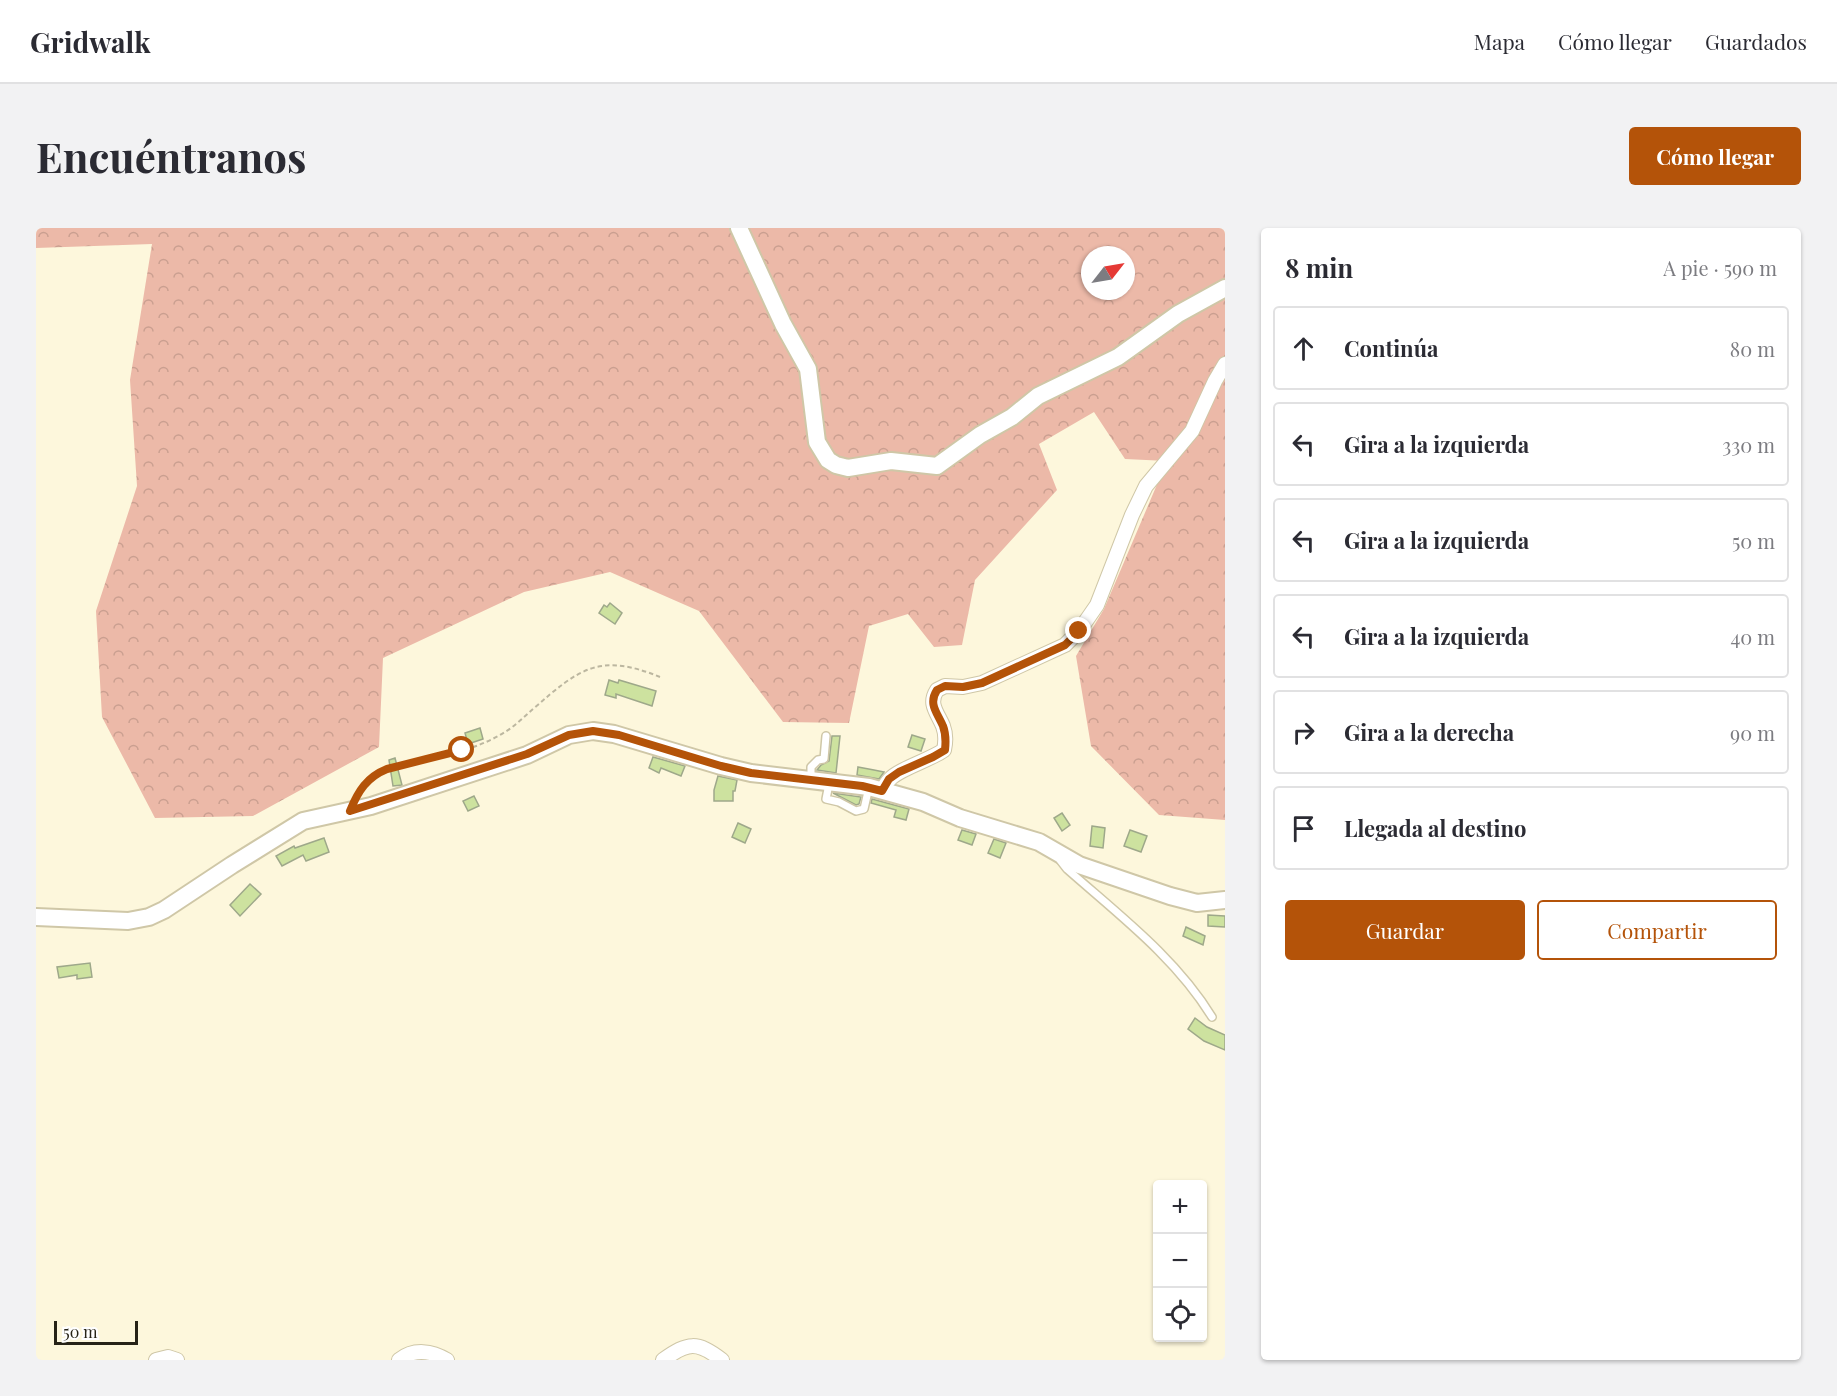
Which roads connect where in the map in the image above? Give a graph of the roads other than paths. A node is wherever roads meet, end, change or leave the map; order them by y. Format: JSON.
{"nodes":[{"id":1,"x":739,"y":228,"type":"edge"},
{"id":2,"x":1225,"y":288,"type":"edge"},
{"id":3,"x":1225,"y":364,"type":"edge"},
{"id":4,"x":826,"y":736,"type":"dead end"},
{"id":5,"x":811,"y":780,"type":"junction"},
{"id":6,"x":829,"y":783,"type":"junction"},
{"id":7,"x":876,"y":789,"type":"junction"},
{"id":8,"x":1055,"y":850,"type":"junction"},
{"id":9,"x":1225,"y":900,"type":"edge"},
{"id":10,"x":36,"y":918,"type":"edge"},
{"id":11,"x":1212,"y":1017,"type":"dead end"},
{"id":12,"x":156,"y":1360,"type":"edge"},
{"id":13,"x":177,"y":1360,"type":"edge"},
{"id":14,"x":399,"y":1360,"type":"edge"},
{"id":15,"x":447,"y":1360,"type":"edge"},
{"id":16,"x":663,"y":1360,"type":"edge"},
{"id":17,"x":722,"y":1360,"type":"edge"}],
"edges":[{"from":1,"to":2,"type":"street"},
{"from":3,"to":7,"type":"street"},
{"from":4,"to":5,"type":"lane"},
{"from":5,"to":6,"type":"street"},
{"from":5,"to":10,"type":"street"},
{"from":6,"to":7,"type":"street"},
{"from":6,"to":7,"type":"lane"},
{"from":7,"to":8,"type":"street"},
{"from":8,"to":9,"type":"street"},
{"from":8,"to":11,"type":"lane"},
{"from":12,"to":13,"type":"street"},
{"from":14,"to":15,"type":"street"},
{"from":16,"to":17,"type":"street"}]}
